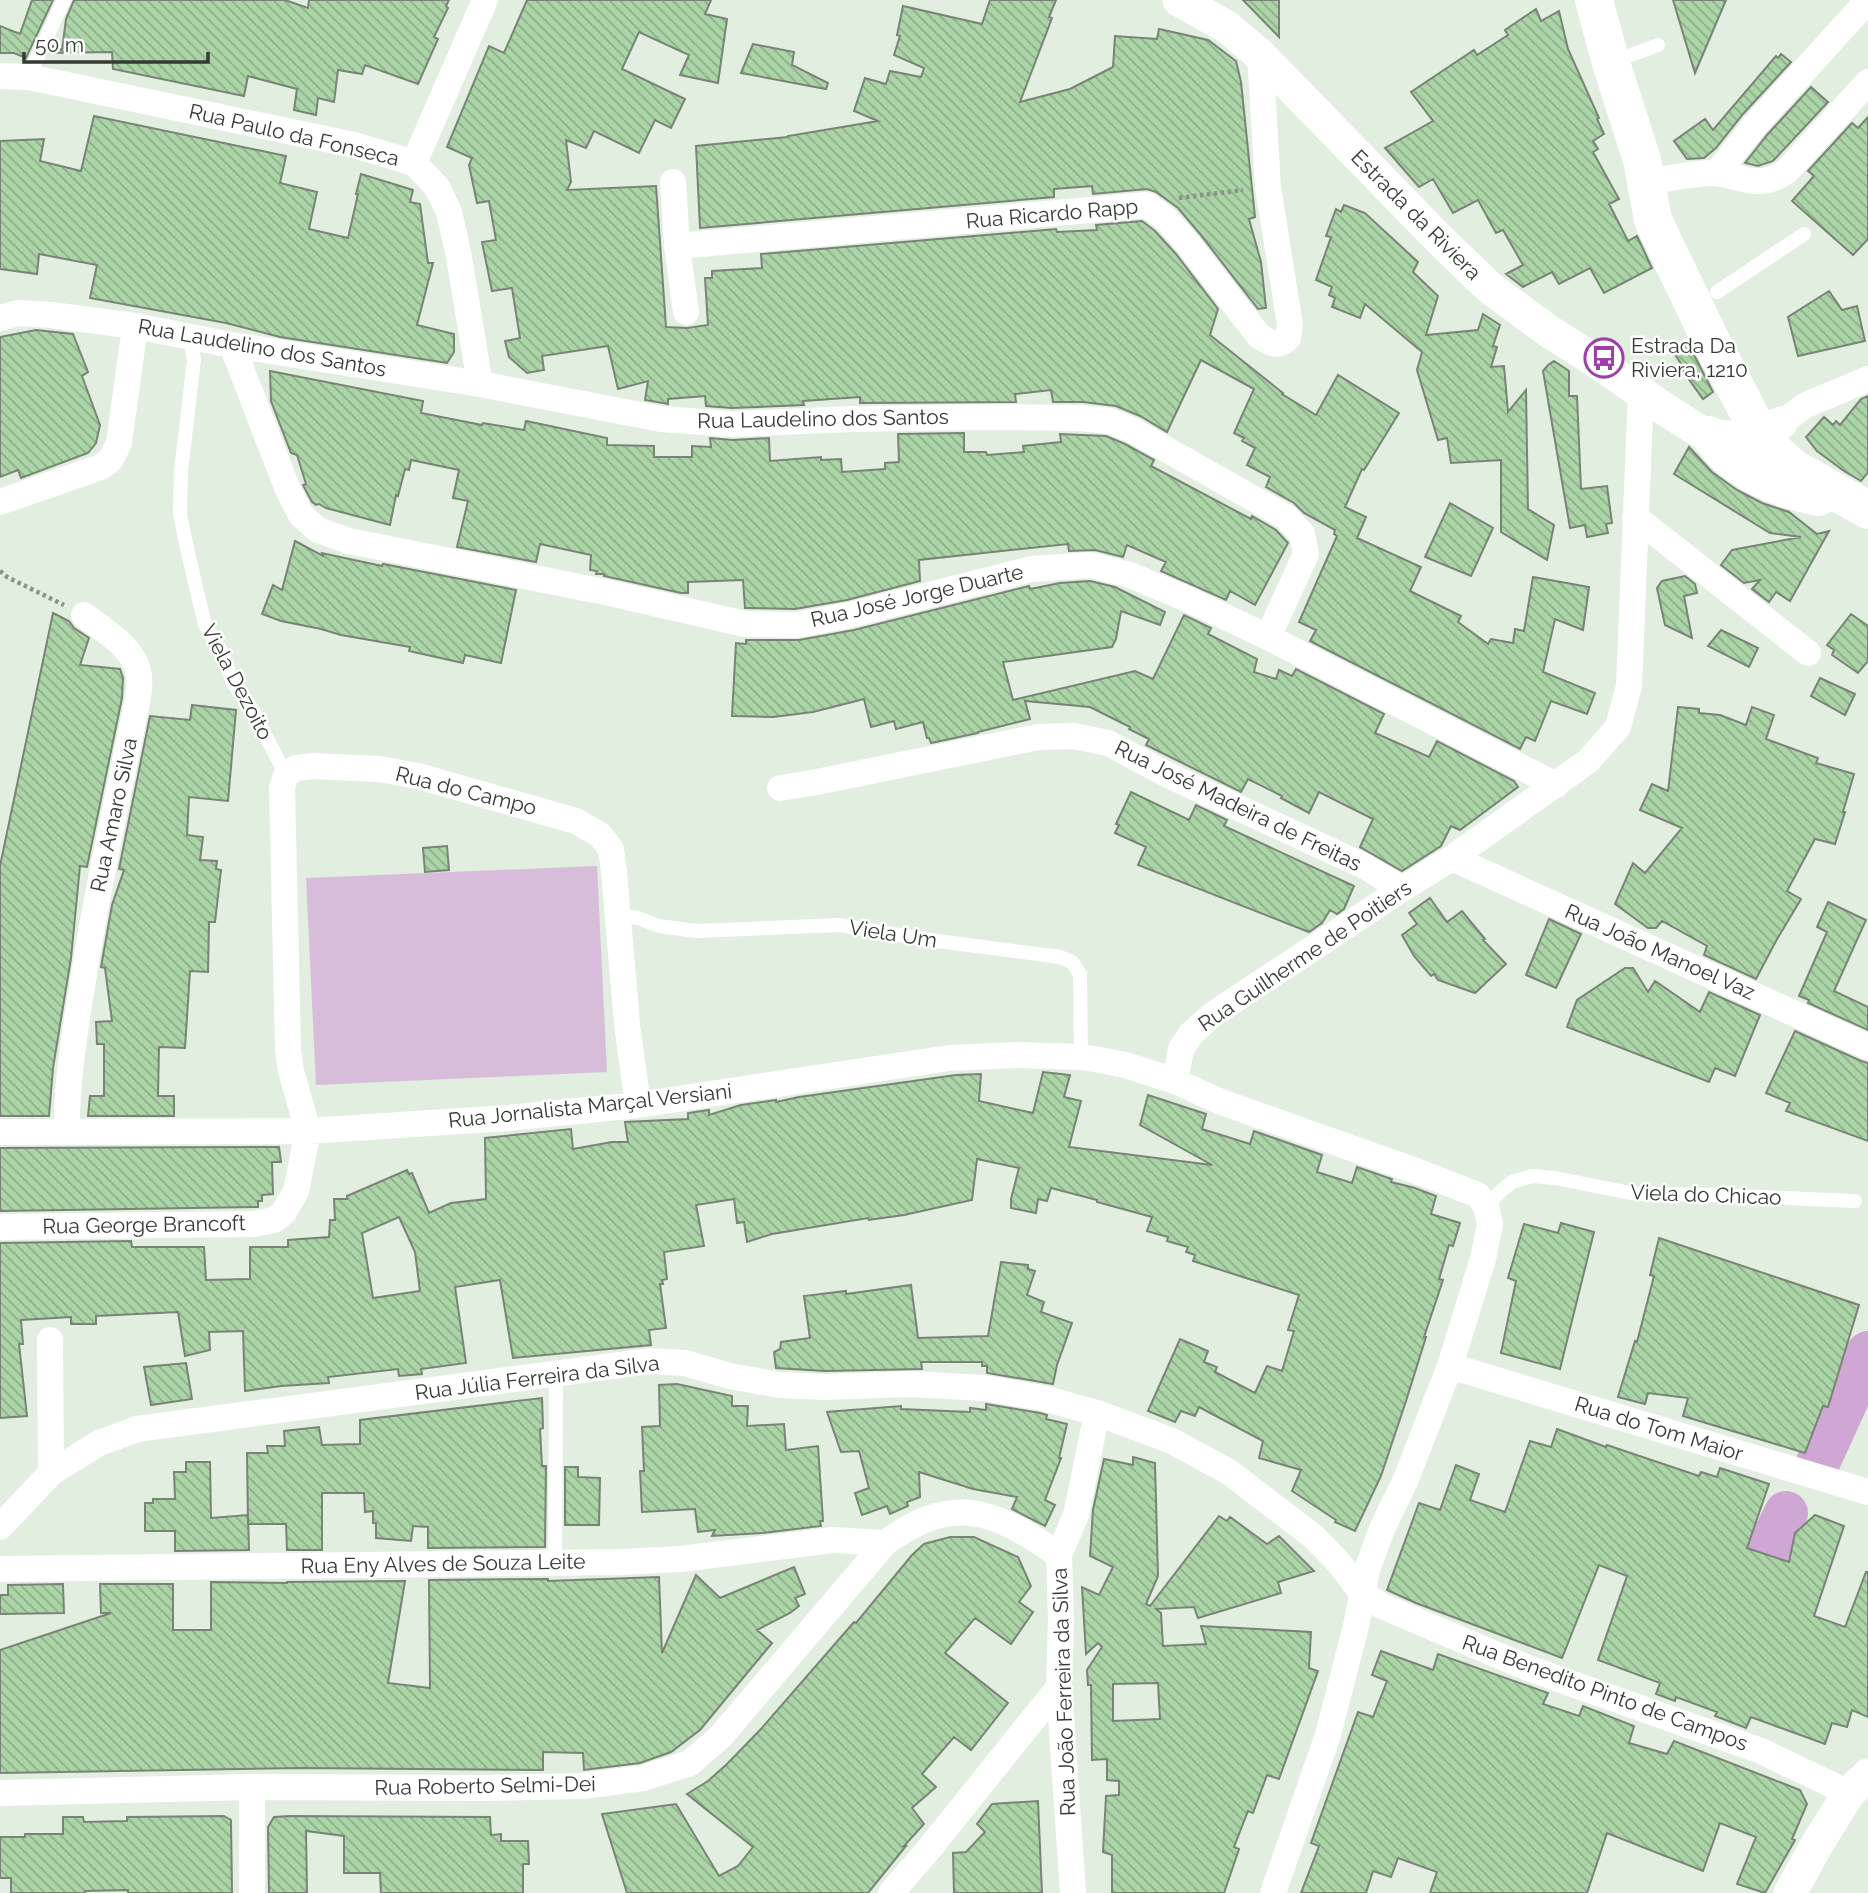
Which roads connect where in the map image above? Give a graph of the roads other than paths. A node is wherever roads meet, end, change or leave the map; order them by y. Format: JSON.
{"nodes":[{"id":1,"x":64,"y":0,"type":"edge"},
{"id":2,"x":485,"y":0,"type":"edge"},
{"id":3,"x":1179,"y":0,"type":"edge"},
{"id":4,"x":1594,"y":0,"type":"edge"},
{"id":5,"x":1868,"y":0,"type":"edge"},
{"id":6,"x":1658,"y":46,"type":"dead end"},
{"id":7,"x":1260,"y":55,"type":"junction"},
{"id":8,"x":1611,"y":63,"type":"junction"},
{"id":9,"x":0,"y":76,"type":"edge"},
{"id":10,"x":28,"y":77,"type":"junction"},
{"id":11,"x":1868,"y":82,"type":"edge"},
{"id":12,"x":414,"y":163,"type":"junction"},
{"id":13,"x":1650,"y":170,"type":"junction"},
{"id":14,"x":1717,"y":173,"type":"junction"},
{"id":15,"x":673,"y":182,"type":"dead end"},
{"id":16,"x":1804,"y":234,"type":"dead end"},
{"id":17,"x":677,"y":246,"type":"junction"},
{"id":18,"x":1717,"y":292,"type":"junction"},
{"id":19,"x":686,"y":312,"type":"dead end"},
{"id":20,"x":0,"y":318,"type":"edge"},
{"id":21,"x":135,"y":326,"type":"junction"},
{"id":22,"x":190,"y":337,"type":"junction"},
{"id":23,"x":232,"y":345,"type":"junction"},
{"id":24,"x":1868,"y":379,"type":"edge"},
{"id":25,"x":480,"y":384,"type":"junction"},
{"id":26,"x":1641,"y":391,"type":"junction"},
{"id":27,"x":1669,"y":412,"type":"junction"},
{"id":28,"x":1774,"y":416,"type":"junction"},
{"id":29,"x":1709,"y":435,"type":"junction"},
{"id":30,"x":0,"y":502,"type":"edge"},
{"id":31,"x":1862,"y":507,"type":"edge"},
{"id":32,"x":1635,"y":517,"type":"junction"},
{"id":33,"x":84,"y":615,"type":"road end"},
{"id":34,"x":1268,"y":637,"type":"junction"},
{"id":35,"x":1808,"y":653,"type":"dead end"},
{"id":36,"x":286,"y":775,"type":"junction"},
{"id":37,"x":1556,"y":785,"type":"junction"},
{"id":38,"x":780,"y":788,"type":"dead end"},
{"id":39,"x":1452,"y":858,"type":"junction"},
{"id":40,"x":1402,"y":889,"type":"junction"},
{"id":41,"x":617,"y":915,"type":"junction"},
{"id":42,"x":1868,"y":1047,"type":"edge"},
{"id":43,"x":1081,"y":1057,"type":"junction"},
{"id":44,"x":1175,"y":1081,"type":"junction"},
{"id":45,"x":638,"y":1105,"type":"junction"},
{"id":46,"x":308,"y":1131,"type":"junction"},
{"id":47,"x":0,"y":1132,"type":"edge"},
{"id":48,"x":67,"y":1132,"type":"junction"},
{"id":49,"x":1855,"y":1201,"type":"dead end"},
{"id":50,"x":1486,"y":1206,"type":"junction"},
{"id":51,"x":0,"y":1227,"type":"edge"},
{"id":52,"x":50,"y":1340,"type":"dead end"},
{"id":53,"x":1450,"y":1366,"type":"junction"},
{"id":54,"x":556,"y":1374,"type":"junction"},
{"id":55,"x":1097,"y":1413,"type":"junction"},
{"id":56,"x":51,"y":1473,"type":"junction"},
{"id":57,"x":1868,"y":1492,"type":"edge"},
{"id":58,"x":0,"y":1527,"type":"edge"},
{"id":59,"x":885,"y":1543,"type":"junction"},
{"id":60,"x":1059,"y":1555,"type":"junction"},
{"id":61,"x":555,"y":1563,"type":"junction"},
{"id":62,"x":0,"y":1569,"type":"edge"},
{"id":63,"x":1362,"y":1592,"type":"junction"},
{"id":64,"x":1059,"y":1687,"type":"junction"},
{"id":65,"x":1858,"y":1784,"type":"edge"},
{"id":66,"x":252,"y":1787,"type":"junction"},
{"id":67,"x":0,"y":1793,"type":"edge"},
{"id":68,"x":252,"y":1893,"type":"edge"},
{"id":69,"x":891,"y":1893,"type":"edge"},
{"id":70,"x":1073,"y":1893,"type":"edge"},
{"id":71,"x":1273,"y":1893,"type":"edge"},
{"id":72,"x":1790,"y":1893,"type":"edge"}],
"edges":[{"from":1,"to":10,"type":"lane"},
{"from":2,"to":12,"type":"street","name":"Rua Paulo da Fonseca"},
{"from":3,"to":7,"type":"street","name":"Estrada da Riviera"},
{"from":4,"to":8,"type":"main road"},
{"from":5,"to":14,"type":"street"},
{"from":6,"to":8,"type":"lane"},
{"from":7,"to":17,"type":"street","name":"Rua Ricardo Rapp"},
{"from":7,"to":26,"type":"street","name":"Estrada da Riviera"},
{"from":8,"to":13,"type":"main road"},
{"from":9,"to":10,"type":"street","name":"Rua Paulo da Fonseca"},
{"from":10,"to":12,"type":"street","name":"Rua Paulo da Fonseca"},
{"from":11,"to":14,"type":"street"},
{"from":12,"to":25,"type":"street"},
{"from":13,"to":14,"type":"street"},
{"from":13,"to":18,"type":"main road"},
{"from":13,"to":28,"type":"main road"},
{"from":15,"to":17,"type":"street"},
{"from":16,"to":18,"type":"lane"},
{"from":17,"to":19,"type":"street"},
{"from":18,"to":28,"type":"main road"},
{"from":20,"to":21,"type":"street","name":"Rua Laudelino dos Santos"},
{"from":21,"to":22,"type":"street","name":"Rua Laudelino dos Santos"},
{"from":21,"to":30,"type":"street"},
{"from":22,"to":23,"type":"street","name":"Rua Laudelino dos Santos"},
{"from":22,"to":36,"type":"lane","name":"Viela Dezoito"},
{"from":23,"to":25,"type":"street","name":"Rua Laudelino dos Santos"},
{"from":23,"to":34,"type":"street","name":"Rua José Jorge Duarte"},
{"from":24,"to":28,"type":"street"},
{"from":25,"to":34,"type":"street","name":"Rua Laudelino dos Santos"},
{"from":26,"to":27,"type":"street","name":"Estrada da Riviera"},
{"from":26,"to":32,"type":"street","name":"Rua Guilherme de Poitiers"},
{"from":27,"to":28,"type":"street"},
{"from":27,"to":29,"type":"street","name":"Estrada da Riviera"},
{"from":28,"to":29,"type":"street","name":"Estrada da Riviera"},
{"from":28,"to":31,"type":"main road"},
{"from":29,"to":31,"type":"main road"},
{"from":32,"to":35,"type":"street"},
{"from":32,"to":37,"type":"street","name":"Rua Guilherme de Poitiers"},
{"from":33,"to":48,"type":"street","name":"Rua Amaro Silva"},
{"from":34,"to":37,"type":"street","name":"Rua José Jorge Duarte"},
{"from":36,"to":41,"type":"street","name":"Rua do Campo"},
{"from":36,"to":46,"type":"street"},
{"from":37,"to":39,"type":"street","name":"Rua Guilherme de Poitiers"},
{"from":38,"to":40,"type":"street","name":"Rua José Madeira de Freitas"},
{"from":39,"to":40,"type":"street","name":"Rua Guilherme de Poitiers"},
{"from":39,"to":42,"type":"street","name":"Rua João Manoel Vaz"},
{"from":40,"to":44,"type":"street","name":"Rua Guilherme de Poitiers"},
{"from":41,"to":43,"type":"lane","name":"Viela Um"},
{"from":41,"to":45,"type":"street","name":"Rua do Campo"},
{"from":43,"to":44,"type":"street","name":"Rua Jornalista Marçal Versiani"},
{"from":43,"to":45,"type":"street","name":"Rua Jornalista Marçal Versiani"},
{"from":44,"to":50,"type":"street"},
{"from":45,"to":46,"type":"street","name":"Rua Jornalista Marçal Versiani"},
{"from":46,"to":48,"type":"street","name":"Rua Jornalista Marçal Versiani"},
{"from":46,"to":51,"type":"street","name":"Rua George Brancoft"},
{"from":47,"to":48,"type":"street","name":"Rua Jornalista Marçal Versiani"},
{"from":49,"to":50,"type":"lane","name":"Viela do Chicao"},
{"from":50,"to":53,"type":"street"},
{"from":52,"to":56,"type":"street"},
{"from":53,"to":57,"type":"street","name":"Rua do Tom Maior"},
{"from":53,"to":63,"type":"street"},
{"from":54,"to":55,"type":"street","name":"Rua Júlia Ferreira da Silva"},
{"from":54,"to":56,"type":"street","name":"Rua Júlia Ferreira da Silva"},
{"from":54,"to":61,"type":"lane"},
{"from":55,"to":60,"type":"street","name":"Rua João Ferreira da Silva"},
{"from":55,"to":63,"type":"street","name":"Rua Júlia Ferreira da Silva"},
{"from":56,"to":58,"type":"street","name":"Rua Júlia Ferreira da Silva"},
{"from":59,"to":60,"type":"street","name":"Rua Roberto Selmi-Dei"},
{"from":59,"to":61,"type":"street","name":"Rua Eny Alves de Souza Leite"},
{"from":59,"to":66,"type":"street","name":"Rua Roberto Selmi-Dei"},
{"from":60,"to":64,"type":"street","name":"Rua João Ferreira da Silva"},
{"from":61,"to":62,"type":"street","name":"Rua Eny Alves de Souza Leite"},
{"from":63,"to":65,"type":"street","name":"Rua Benedito Pinto de Campos"},
{"from":63,"to":71,"type":"street"},
{"from":64,"to":69,"type":"street"},
{"from":64,"to":70,"type":"street","name":"Rua João Ferreira da Silva"},
{"from":65,"to":72,"type":"street"},
{"from":66,"to":67,"type":"street","name":"Rua Roberto Selmi-Dei"},
{"from":66,"to":68,"type":"street"}]}
